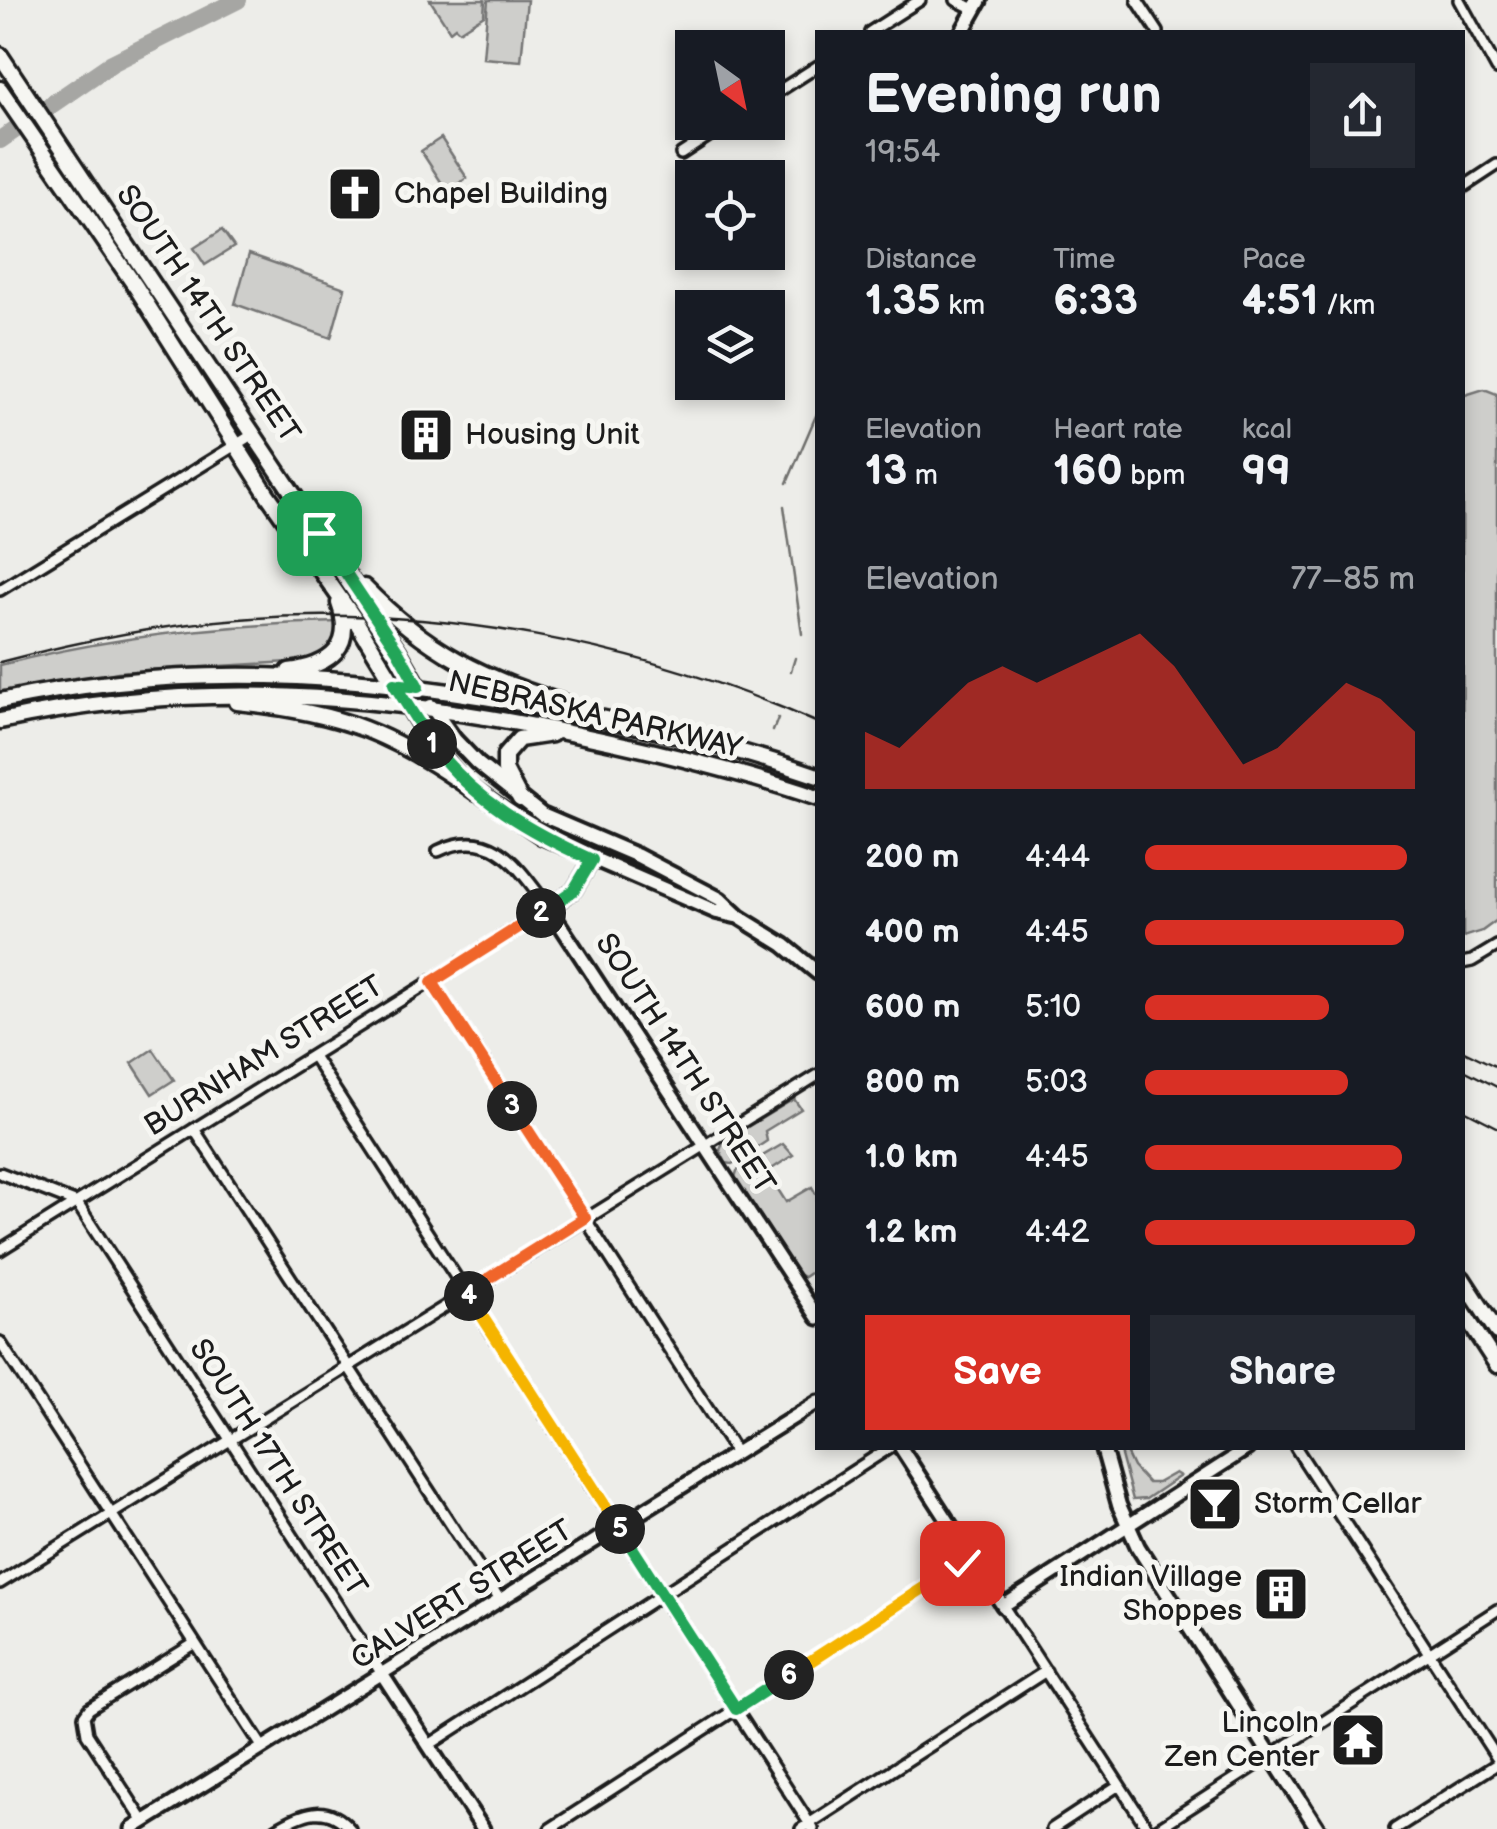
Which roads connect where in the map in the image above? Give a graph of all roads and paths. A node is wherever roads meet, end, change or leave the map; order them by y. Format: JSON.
{"nodes":[{"id":1,"x":920,"y":0,"type":"edge"},
{"id":2,"x":956,"y":0,"type":"edge"},
{"id":3,"x":1137,"y":0,"type":"edge"},
{"id":4,"x":1459,"y":0,"type":"edge"},
{"id":5,"x":977,"y":4,"type":"edge"},
{"id":6,"x":873,"y":30,"type":"edge"},
{"id":7,"x":963,"y":30,"type":"edge"},
{"id":8,"x":1157,"y":30,"type":"edge"},
{"id":9,"x":0,"y":55,"type":"edge"},
{"id":10,"x":815,"y":68,"type":"edge"},
{"id":11,"x":1497,"y":70,"type":"edge"},
{"id":12,"x":785,"y":87,"type":"edge"},
{"id":13,"x":2,"y":91,"type":"edge"},
{"id":14,"x":702,"y":140,"type":"edge"},
{"id":15,"x":681,"y":154,"type":"dead end"},
{"id":16,"x":1497,"y":166,"type":"edge"},
{"id":17,"x":1465,"y":186,"type":"edge"},
{"id":18,"x":255,"y":433,"type":"junction"},
{"id":19,"x":237,"y":444,"type":"junction"},
{"id":20,"x":323,"y":540,"type":"junction"},
{"id":21,"x":0,"y":590,"type":"edge"},
{"id":22,"x":338,"y":598,"type":"junction"},
{"id":23,"x":250,"y":674,"type":"junction"},
{"id":24,"x":394,"y":684,"type":"junction"},
{"id":25,"x":418,"y":687,"type":"junction"},
{"id":26,"x":186,"y":697,"type":"junction"},
{"id":27,"x":0,"y":702,"type":"edge"},
{"id":28,"x":406,"y":703,"type":"junction"},
{"id":29,"x":431,"y":706,"type":"junction"},
{"id":30,"x":0,"y":721,"type":"edge"},
{"id":31,"x":635,"y":724,"type":"junction"},
{"id":32,"x":574,"y":734,"type":"junction"},
{"id":33,"x":815,"y":775,"type":"edge"},
{"id":34,"x":477,"y":793,"type":"junction"},
{"id":35,"x":815,"y":797,"type":"edge"},
{"id":36,"x":520,"y":799,"type":"junction"},
{"id":37,"x":438,"y":851,"type":"dead end"},
{"id":38,"x":592,"y":860,"type":"junction"},
{"id":39,"x":550,"y":908,"type":"junction"},
{"id":40,"x":739,"y":917,"type":"junction"},
{"id":41,"x":1497,"y":946,"type":"edge"},
{"id":42,"x":1465,"y":962,"type":"edge"},
{"id":43,"x":815,"y":971,"type":"edge"},
{"id":44,"x":432,"y":982,"type":"junction"},
{"id":45,"x":313,"y":1056,"type":"junction"},
{"id":46,"x":815,"y":1077,"type":"edge"},
{"id":47,"x":194,"y":1129,"type":"junction"},
{"id":48,"x":705,"y":1144,"type":"junction"},
{"id":49,"x":0,"y":1173,"type":"edge"},
{"id":50,"x":76,"y":1203,"type":"junction"},
{"id":51,"x":585,"y":1218,"type":"junction"},
{"id":52,"x":0,"y":1250,"type":"edge"},
{"id":53,"x":1465,"y":1283,"type":"edge"},
{"id":54,"x":467,"y":1292,"type":"junction"},
{"id":55,"x":1476,"y":1300,"type":"junction"},
{"id":56,"x":1465,"y":1308,"type":"edge"},
{"id":57,"x":815,"y":1313,"type":"edge"},
{"id":58,"x":1465,"y":1315,"type":"edge"},
{"id":59,"x":1497,"y":1332,"type":"edge"},
{"id":60,"x":0,"y":1342,"type":"edge"},
{"id":61,"x":1497,"y":1364,"type":"edge"},
{"id":62,"x":348,"y":1366,"type":"junction"},
{"id":63,"x":815,"y":1404,"type":"edge"},
{"id":64,"x":230,"y":1440,"type":"junction"},
{"id":65,"x":887,"y":1450,"type":"edge"},
{"id":66,"x":902,"y":1450,"type":"edge"},
{"id":67,"x":1104,"y":1450,"type":"edge"},
{"id":68,"x":1245,"y":1450,"type":"edge"},
{"id":69,"x":1297,"y":1450,"type":"edge"},
{"id":70,"x":736,"y":1453,"type":"junction"},
{"id":71,"x":111,"y":1514,"type":"junction"},
{"id":72,"x":618,"y":1526,"type":"junction"},
{"id":73,"x":1127,"y":1526,"type":"junction"},
{"id":74,"x":972,"y":1557,"type":"junction"},
{"id":75,"x":0,"y":1583,"type":"edge"},
{"id":76,"x":662,"y":1595,"type":"junction"},
{"id":77,"x":500,"y":1600,"type":"junction"},
{"id":78,"x":1004,"y":1606,"type":"junction"},
{"id":79,"x":1497,"y":1610,"type":"edge"},
{"id":80,"x":195,"y":1643,"type":"junction"},
{"id":81,"x":1430,"y":1654,"type":"junction"},
{"id":82,"x":1046,"y":1671,"type":"junction"},
{"id":83,"x":382,"y":1674,"type":"junction"},
{"id":84,"x":736,"y":1709,"type":"junction"},
{"id":85,"x":429,"y":1745,"type":"junction"},
{"id":86,"x":262,"y":1748,"type":"junction"},
{"id":87,"x":1271,"y":1756,"type":"junction"},
{"id":88,"x":1497,"y":1761,"type":"edge"},
{"id":89,"x":1120,"y":1786,"type":"junction"},
{"id":90,"x":138,"y":1825,"type":"edge"},
{"id":91,"x":808,"y":1827,"type":"edge"},
{"id":92,"x":276,"y":1829,"type":"edge"},
{"id":93,"x":350,"y":1829,"type":"edge"},
{"id":94,"x":483,"y":1829,"type":"edge"},
{"id":95,"x":550,"y":1829,"type":"edge"},
{"id":96,"x":1052,"y":1829,"type":"edge"},
{"id":97,"x":1148,"y":1829,"type":"edge"},
{"id":98,"x":1157,"y":1829,"type":"edge"},
{"id":99,"x":1318,"y":1829,"type":"edge"},
{"id":100,"x":1395,"y":1829,"type":"edge"}],
"edges":[{"from":1,"to":6,"type":"street"},
{"from":2,"to":5,"type":"street"},
{"from":3,"to":8,"type":"street"},
{"from":4,"to":11,"type":"street"},
{"from":5,"to":7,"type":"main road"},
{"from":9,"to":18,"type":"main road","name":"SOUTH 14TH STREET"},
{"from":10,"to":12,"type":"street"},
{"from":13,"to":19,"type":"main road","name":"SOUTH 14TH STREET"},
{"from":14,"to":15,"type":"street"},
{"from":16,"to":17,"type":"street"},
{"from":18,"to":19,"type":"street"},
{"from":18,"to":20,"type":"main road","name":"SOUTH 14TH STREET"},
{"from":19,"to":21,"type":"street"},
{"from":19,"to":22,"type":"main road","name":"SOUTH 14TH STREET"},
{"from":20,"to":25,"type":"main road","name":"SOUTH 14TH STREET"},
{"from":20,"to":31,"type":"main road"},
{"from":22,"to":23,"type":"main road"},
{"from":22,"to":24,"type":"main road","name":"SOUTH 14TH STREET"},
{"from":23,"to":24,"type":"main road","name":"NEBRASKA PARKWAY"},
{"from":23,"to":27,"type":"main road","name":"NEBRASKA PARKWAY"},
{"from":24,"to":25,"type":"main road","name":"NEBRASKA PARKWAY"},
{"from":24,"to":28,"type":"main road","name":"SOUTH 14TH STREET"},
{"from":25,"to":29,"type":"main road","name":"SOUTH 14TH STREET"},
{"from":25,"to":31,"type":"main road","name":"NEBRASKA PARKWAY"},
{"from":26,"to":28,"type":"main road","name":"NEBRASKA PARKWAY"},
{"from":26,"to":30,"type":"main road","name":"NEBRASKA PARKWAY"},
{"from":26,"to":34,"type":"main road"},
{"from":28,"to":29,"type":"main road","name":"NEBRASKA PARKWAY"},
{"from":28,"to":34,"type":"main road"},
{"from":29,"to":32,"type":"main road","name":"NEBRASKA PARKWAY"},
{"from":29,"to":36,"type":"main road"},
{"from":31,"to":33,"type":"main road","name":"NEBRASKA PARKWAY"},
{"from":32,"to":35,"type":"main road","name":"NEBRASKA PARKWAY"},
{"from":32,"to":36,"type":"main road"},
{"from":34,"to":38,"type":"main road"},
{"from":36,"to":40,"type":"main road"},
{"from":37,"to":39,"type":"street","name":"SOUTH 14TH STREET"},
{"from":38,"to":39,"type":"street","name":"BURNHAM STREET"},
{"from":38,"to":40,"type":"main road"},
{"from":39,"to":44,"type":"street","name":"BURNHAM STREET"},
{"from":39,"to":48,"type":"street","name":"SOUTH 14TH STREET"},
{"from":40,"to":43,"type":"main road"},
{"from":41,"to":42,"type":"street"},
{"from":44,"to":45,"type":"street","name":"BURNHAM STREET"},
{"from":44,"to":51,"type":"street"},
{"from":45,"to":47,"type":"street","name":"BURNHAM STREET"},
{"from":45,"to":54,"type":"street"},
{"from":46,"to":48,"type":"street"},
{"from":47,"to":50,"type":"street","name":"BURNHAM STREET"},
{"from":47,"to":62,"type":"street"},
{"from":48,"to":51,"type":"street"},
{"from":48,"to":57,"type":"street","name":"SOUTH 14TH STREET"},
{"from":49,"to":50,"type":"street"},
{"from":50,"to":52,"type":"street","name":"BURNHAM STREET"},
{"from":50,"to":64,"type":"street","name":"SOUTH 17TH STREET"},
{"from":51,"to":54,"type":"street"},
{"from":51,"to":70,"type":"street"},
{"from":53,"to":55,"type":"main road"},
{"from":54,"to":62,"type":"street"},
{"from":54,"to":72,"type":"street"},
{"from":55,"to":56,"type":"street"},
{"from":55,"to":59,"type":"main road"},
{"from":58,"to":61,"type":"main road"},
{"from":60,"to":71,"type":"street"},
{"from":62,"to":64,"type":"street"},
{"from":62,"to":77,"type":"street"},
{"from":63,"to":70,"type":"street","name":"CALVERT STREET"},
{"from":64,"to":71,"type":"street"},
{"from":64,"to":83,"type":"street","name":"SOUTH 17TH STREET"},
{"from":65,"to":76,"type":"street"},
{"from":66,"to":74,"type":"street"},
{"from":67,"to":73,"type":"main road"},
{"from":68,"to":73,"type":"street"},
{"from":69,"to":81,"type":"street"},
{"from":70,"to":72,"type":"street","name":"CALVERT STREET"},
{"from":71,"to":75,"type":"street"},
{"from":71,"to":80,"type":"street"},
{"from":72,"to":76,"type":"street"},
{"from":72,"to":77,"type":"street","name":"CALVERT STREET"},
{"from":73,"to":78,"type":"street"},
{"from":73,"to":87,"type":"main road"},
{"from":74,"to":78,"type":"street"},
{"from":74,"to":84,"type":"street"},
{"from":76,"to":84,"type":"street"},
{"from":76,"to":85,"type":"street"},
{"from":77,"to":83,"type":"street","name":"CALVERT STREET"},
{"from":78,"to":82,"type":"street"},
{"from":79,"to":81,"type":"street"},
{"from":80,"to":86,"type":"street"},
{"from":80,"to":90,"type":"street"},
{"from":81,"to":87,"type":"street"},
{"from":81,"to":88,"type":"street"},
{"from":82,"to":89,"type":"street"},
{"from":82,"to":91,"type":"street"},
{"from":83,"to":85,"type":"street","name":"SOUTH 17TH STREET"},
{"from":83,"to":86,"type":"street","name":"CALVERT STREET"},
{"from":84,"to":91,"type":"street"},
{"from":84,"to":95,"type":"street"},
{"from":85,"to":94,"type":"street","name":"SOUTH 17TH STREET"},
{"from":86,"to":90,"type":"street","name":"CALVERT STREET"},
{"from":87,"to":98,"type":"street"},
{"from":87,"to":99,"type":"main road"},
{"from":88,"to":100,"type":"street"},
{"from":89,"to":96,"type":"street"},
{"from":89,"to":97,"type":"street"},
{"from":92,"to":93,"type":"street"}]}
